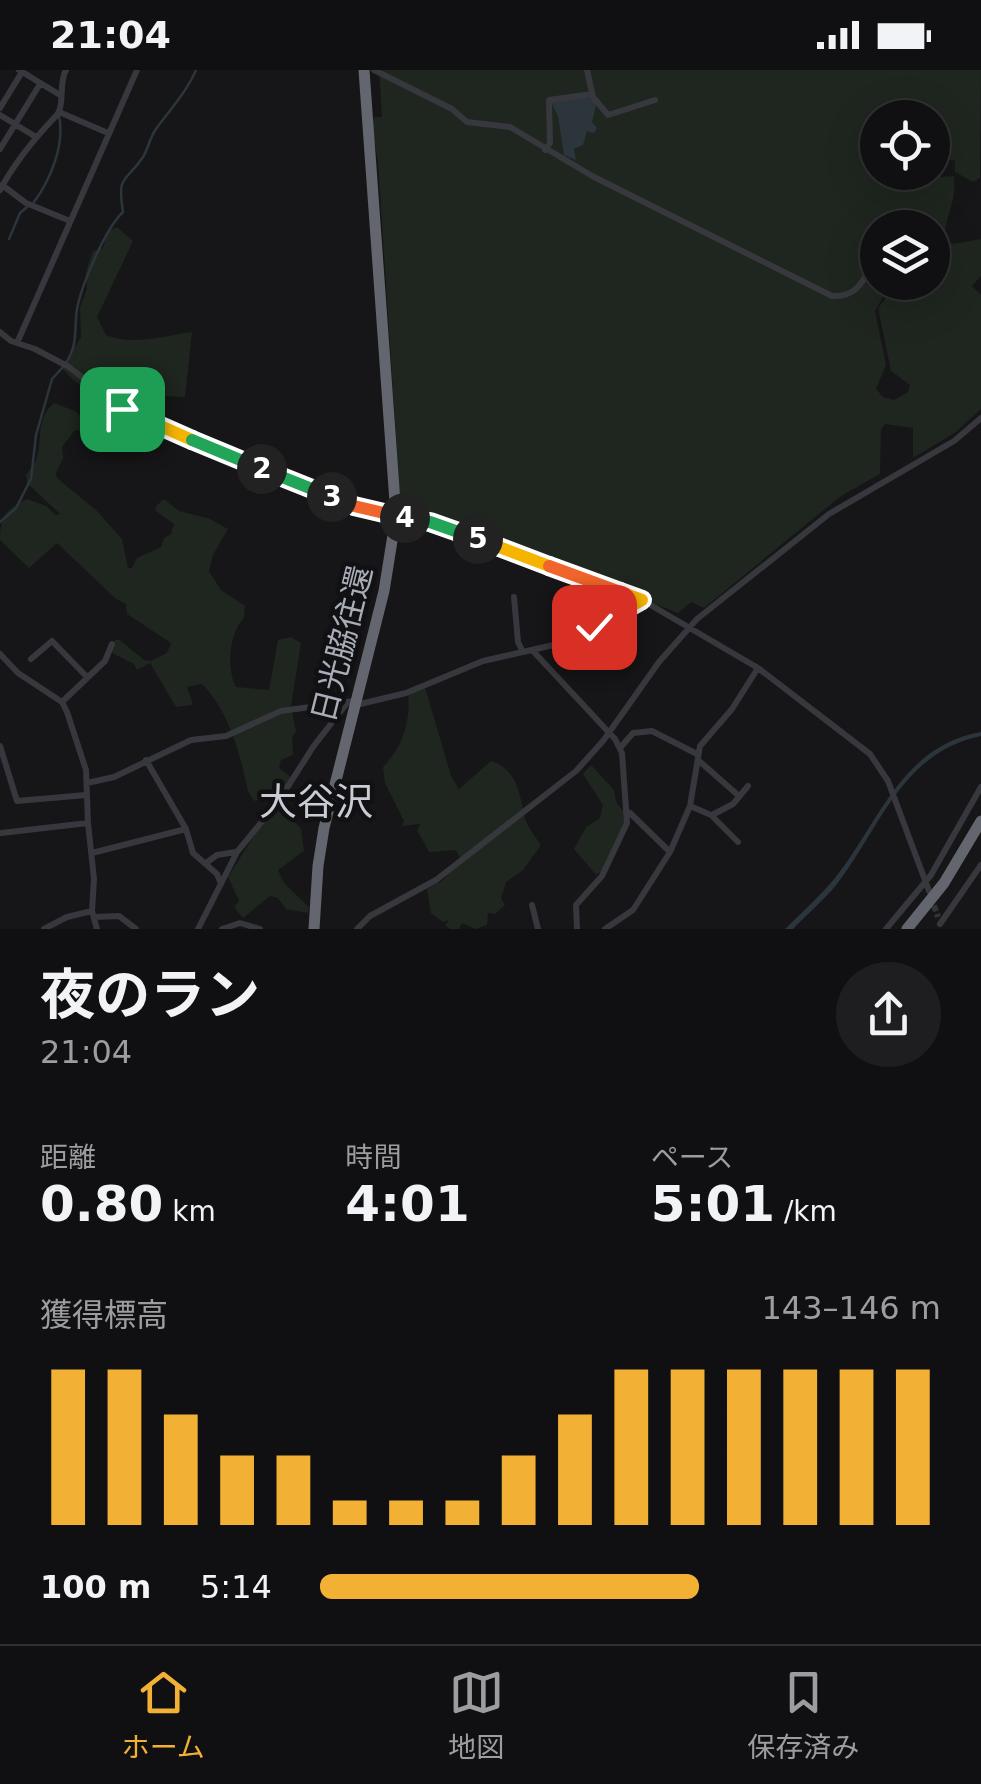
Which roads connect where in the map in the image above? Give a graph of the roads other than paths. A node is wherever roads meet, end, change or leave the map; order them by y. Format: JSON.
{"nodes":[{"id":1,"x":66,"y":70,"type":"edge"},
{"id":2,"x":137,"y":70,"type":"edge"},
{"id":3,"x":364,"y":70,"type":"edge"},
{"id":4,"x":374,"y":70,"type":"edge"},
{"id":5,"x":587,"y":70,"type":"edge"},
{"id":6,"x":21,"y":71,"type":"edge"},
{"id":7,"x":40,"y":84,"type":"junction"},
{"id":8,"x":592,"y":94,"type":"junction"},
{"id":9,"x":60,"y":95,"type":"junction"},
{"id":10,"x":655,"y":100,"type":"dead end"},
{"id":11,"x":0,"y":108,"type":"edge"},
{"id":12,"x":59,"y":112,"type":"junction"},
{"id":13,"x":0,"y":116,"type":"edge"},
{"id":14,"x":15,"y":125,"type":"junction"},
{"id":15,"x":109,"y":133,"type":"junction"},
{"id":16,"x":36,"y":137,"type":"junction"},
{"id":17,"x":0,"y":148,"type":"edge"},
{"id":18,"x":545,"y":150,"type":"junction"},
{"id":19,"x":2,"y":183,"type":"edge"},
{"id":20,"x":70,"y":221,"type":"junction"},
{"id":21,"x":860,"y":288,"type":"edge"},
{"id":22,"x":1,"y":334,"type":"edge"},
{"id":23,"x":17,"y":343,"type":"junction"},
{"id":24,"x":981,"y":418,"type":"edge"},
{"id":25,"x":396,"y":516,"type":"junction"},
{"id":26,"x":514,"y":597,"type":"dead end"},
{"id":27,"x":642,"y":600,"type":"junction"},
{"id":28,"x":690,"y":627,"type":"junction"},
{"id":29,"x":112,"y":644,"type":"dead end"},
{"id":30,"x":533,"y":651,"type":"junction"},
{"id":31,"x":523,"y":652,"type":"junction"},
{"id":32,"x":0,"y":654,"type":"edge"},
{"id":33,"x":32,"y":659,"type":"dead end"},
{"id":34,"x":758,"y":668,"type":"junction"},
{"id":35,"x":88,"y":677,"type":"junction"},
{"id":36,"x":62,"y":702,"type":"junction"},
{"id":37,"x":353,"y":703,"type":"junction"},
{"id":38,"x":609,"y":733,"type":"junction"},
{"id":39,"x":0,"y":746,"type":"edge"},
{"id":40,"x":620,"y":748,"type":"junction"},
{"id":41,"x":697,"y":756,"type":"junction"},
{"id":42,"x":146,"y":760,"type":"junction"},
{"id":43,"x":87,"y":783,"type":"junction"},
{"id":44,"x":748,"y":786,"type":"dead end"},
{"id":45,"x":981,"y":788,"type":"edge"},
{"id":46,"x":86,"y":796,"type":"junction"},
{"id":47,"x":739,"y":796,"type":"junction"},
{"id":48,"x":690,"y":806,"type":"junction"},
{"id":49,"x":629,"y":812,"type":"junction"},
{"id":50,"x":711,"y":815,"type":"junction"},
{"id":51,"x":981,"y":821,"type":"edge"},
{"id":52,"x":88,"y":823,"type":"junction"},
{"id":53,"x":186,"y":829,"type":"junction"},
{"id":54,"x":2,"y":833,"type":"edge"},
{"id":55,"x":981,"y":836,"type":"edge"},
{"id":56,"x":738,"y":842,"type":"dead end"},
{"id":57,"x":237,"y":852,"type":"junction"},
{"id":58,"x":670,"y":852,"type":"junction"},
{"id":59,"x":92,"y":853,"type":"junction"},
{"id":60,"x":206,"y":863,"type":"junction"},
{"id":61,"x":981,"y":865,"type":"edge"},
{"id":62,"x":221,"y":884,"type":"junction"},
{"id":63,"x":927,"y":887,"type":"junction"},
{"id":64,"x":532,"y":905,"type":"dead end"},
{"id":65,"x":93,"y":914,"type":"junction"},
{"id":66,"x":940,"y":923,"type":"edge"},
{"id":67,"x":44,"y":929,"type":"edge"},
{"id":68,"x":97,"y":929,"type":"edge"},
{"id":69,"x":136,"y":929,"type":"edge"},
{"id":70,"x":198,"y":929,"type":"edge"},
{"id":71,"x":222,"y":929,"type":"edge"},
{"id":72,"x":260,"y":929,"type":"edge"},
{"id":73,"x":314,"y":929,"type":"edge"},
{"id":74,"x":357,"y":929,"type":"edge"},
{"id":75,"x":538,"y":929,"type":"edge"},
{"id":76,"x":577,"y":929,"type":"edge"},
{"id":77,"x":605,"y":929,"type":"edge"},
{"id":78,"x":886,"y":929,"type":"edge"},
{"id":79,"x":908,"y":929,"type":"edge"},
{"id":80,"x":917,"y":929,"type":"edge"}],
"edges":[{"from":1,"to":9,"type":"street"},
{"from":2,"to":15,"type":"street"},
{"from":3,"to":25,"type":"highway","name":"日光脇往還"},
{"from":4,"to":18,"type":"street"},
{"from":5,"to":8,"type":"street"},
{"from":6,"to":7,"type":"street"},
{"from":6,"to":11,"type":"street"},
{"from":7,"to":9,"type":"street"},
{"from":7,"to":14,"type":"street"},
{"from":8,"to":10,"type":"street"},
{"from":8,"to":18,"type":"street"},
{"from":9,"to":12,"type":"street"},
{"from":12,"to":15,"type":"street"},
{"from":12,"to":16,"type":"street"},
{"from":13,"to":14,"type":"street"},
{"from":14,"to":16,"type":"street"},
{"from":14,"to":17,"type":"street"},
{"from":15,"to":20,"type":"street"},
{"from":16,"to":19,"type":"street"},
{"from":18,"to":21,"type":"street"},
{"from":19,"to":20,"type":"street"},
{"from":20,"to":23,"type":"street"},
{"from":22,"to":23,"type":"street"},
{"from":23,"to":25,"type":"street"},
{"from":24,"to":28,"type":"street"},
{"from":25,"to":27,"type":"street"},
{"from":25,"to":37,"type":"highway","name":"日光脇往還"},
{"from":26,"to":31,"type":"street"},
{"from":27,"to":28,"type":"street"},
{"from":27,"to":30,"type":"street"},
{"from":28,"to":34,"type":"street"},
{"from":28,"to":38,"type":"street"},
{"from":29,"to":35,"type":"street"},
{"from":30,"to":31,"type":"street"},
{"from":30,"to":38,"type":"street"},
{"from":31,"to":37,"type":"street"},
{"from":32,"to":36,"type":"street"},
{"from":33,"to":35,"type":"street"},
{"from":34,"to":41,"type":"street"},
{"from":34,"to":63,"type":"street"},
{"from":35,"to":36,"type":"street"},
{"from":36,"to":43,"type":"street"},
{"from":37,"to":42,"type":"street"},
{"from":37,"to":57,"type":"street"},
{"from":37,"to":73,"type":"highway","name":"日光脇往還"},
{"from":38,"to":40,"type":"street"},
{"from":38,"to":74,"type":"street"},
{"from":39,"to":46,"type":"street"},
{"from":40,"to":41,"type":"street"},
{"from":40,"to":49,"type":"street"},
{"from":41,"to":47,"type":"street"},
{"from":41,"to":48,"type":"street"},
{"from":42,"to":43,"type":"street"},
{"from":42,"to":53,"type":"street"},
{"from":43,"to":46,"type":"street"},
{"from":44,"to":47,"type":"street"},
{"from":45,"to":63,"type":"street"},
{"from":46,"to":52,"type":"street"},
{"from":47,"to":50,"type":"street"},
{"from":48,"to":50,"type":"street"},
{"from":48,"to":58,"type":"street"},
{"from":49,"to":58,"type":"street"},
{"from":49,"to":76,"type":"street"},
{"from":50,"to":56,"type":"street"},
{"from":51,"to":79,"type":"highway"},
{"from":52,"to":54,"type":"street"},
{"from":52,"to":59,"type":"street"},
{"from":53,"to":59,"type":"street"},
{"from":53,"to":60,"type":"street"},
{"from":55,"to":80,"type":"highway"},
{"from":57,"to":60,"type":"street"},
{"from":57,"to":62,"type":"street"},
{"from":58,"to":77,"type":"street"},
{"from":59,"to":65,"type":"street"},
{"from":60,"to":62,"type":"street"},
{"from":61,"to":66,"type":"street"},
{"from":62,"to":70,"type":"street"},
{"from":63,"to":78,"type":"street"},
{"from":64,"to":75,"type":"street"},
{"from":65,"to":67,"type":"street"},
{"from":65,"to":68,"type":"street"},
{"from":65,"to":69,"type":"street"},
{"from":71,"to":72,"type":"street"}]}
